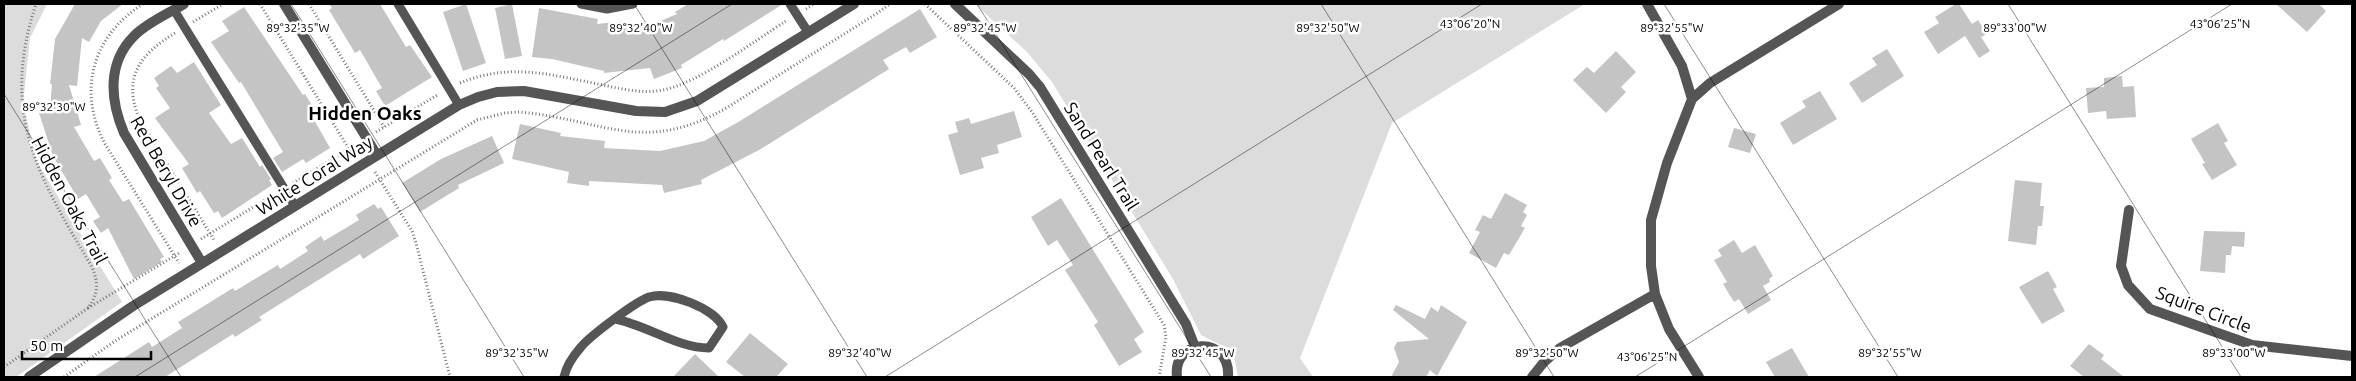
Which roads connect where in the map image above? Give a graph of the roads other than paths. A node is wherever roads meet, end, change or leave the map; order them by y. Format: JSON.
{"nodes":[{"id":1,"x":184,"y":4,"type":"edge"},
{"id":2,"x":284,"y":4,"type":"edge"},
{"id":3,"x":581,"y":4,"type":"edge"},
{"id":4,"x":633,"y":4,"type":"edge"},
{"id":5,"x":790,"y":4,"type":"edge"},
{"id":6,"x":854,"y":4,"type":"edge"},
{"id":7,"x":955,"y":4,"type":"edge"},
{"id":8,"x":1647,"y":4,"type":"edge"},
{"id":9,"x":1839,"y":4,"type":"edge"},
{"id":10,"x":401,"y":5,"type":"edge"},
{"id":11,"x":174,"y":10,"type":"junction"},
{"id":12,"x":808,"y":32,"type":"junction"},
{"id":13,"x":1692,"y":98,"type":"junction"},
{"id":14,"x":459,"y":105,"type":"junction"},
{"id":15,"x":373,"y":158,"type":"junction"},
{"id":16,"x":295,"y":206,"type":"junction"},
{"id":17,"x":2128,"y":210,"type":"dead end"},
{"id":18,"x":202,"y":263,"type":"junction"},
{"id":19,"x":1655,"y":294,"type":"junction"},
{"id":20,"x":615,"y":319,"type":"junction"},
{"id":21,"x":1196,"y":347,"type":"junction"},
{"id":22,"x":2352,"y":356,"type":"edge"},
{"id":23,"x":29,"y":377,"type":"edge"},
{"id":24,"x":564,"y":377,"type":"edge"},
{"id":25,"x":1177,"y":377,"type":"edge"},
{"id":26,"x":1228,"y":377,"type":"edge"},
{"id":27,"x":1532,"y":377,"type":"edge"},
{"id":28,"x":1699,"y":377,"type":"edge"}],
"edges":[{"from":1,"to":11,"type":"street","name":"Red Beryl Drive"},
{"from":2,"to":15,"type":"street"},
{"from":3,"to":4,"type":"lane"},
{"from":5,"to":12,"type":"lane"},
{"from":6,"to":12,"type":"street","name":"White Coral Way"},
{"from":7,"to":21,"type":"street","name":"Sand Pearl Trail"},
{"from":8,"to":13,"type":"street"},
{"from":9,"to":13,"type":"street"},
{"from":10,"to":14,"type":"lane"},
{"from":11,"to":16,"type":"lane"},
{"from":11,"to":18,"type":"street","name":"Red Beryl Drive"},
{"from":12,"to":14,"type":"street","name":"White Coral Way"},
{"from":13,"to":19,"type":"street"},
{"from":14,"to":15,"type":"street","name":"White Coral Way"},
{"from":15,"to":16,"type":"street","name":"White Coral Way"},
{"from":16,"to":18,"type":"street","name":"White Coral Way"},
{"from":17,"to":22,"type":"street","name":"Squire Circle"},
{"from":18,"to":23,"type":"street","name":"White Coral Way"},
{"from":19,"to":27,"type":"street"},
{"from":19,"to":28,"type":"street"},
{"from":20,"to":20,"type":"lane"},
{"from":20,"to":24,"type":"lane"},
{"from":21,"to":25,"type":"street"},
{"from":21,"to":26,"type":"street"}]}
